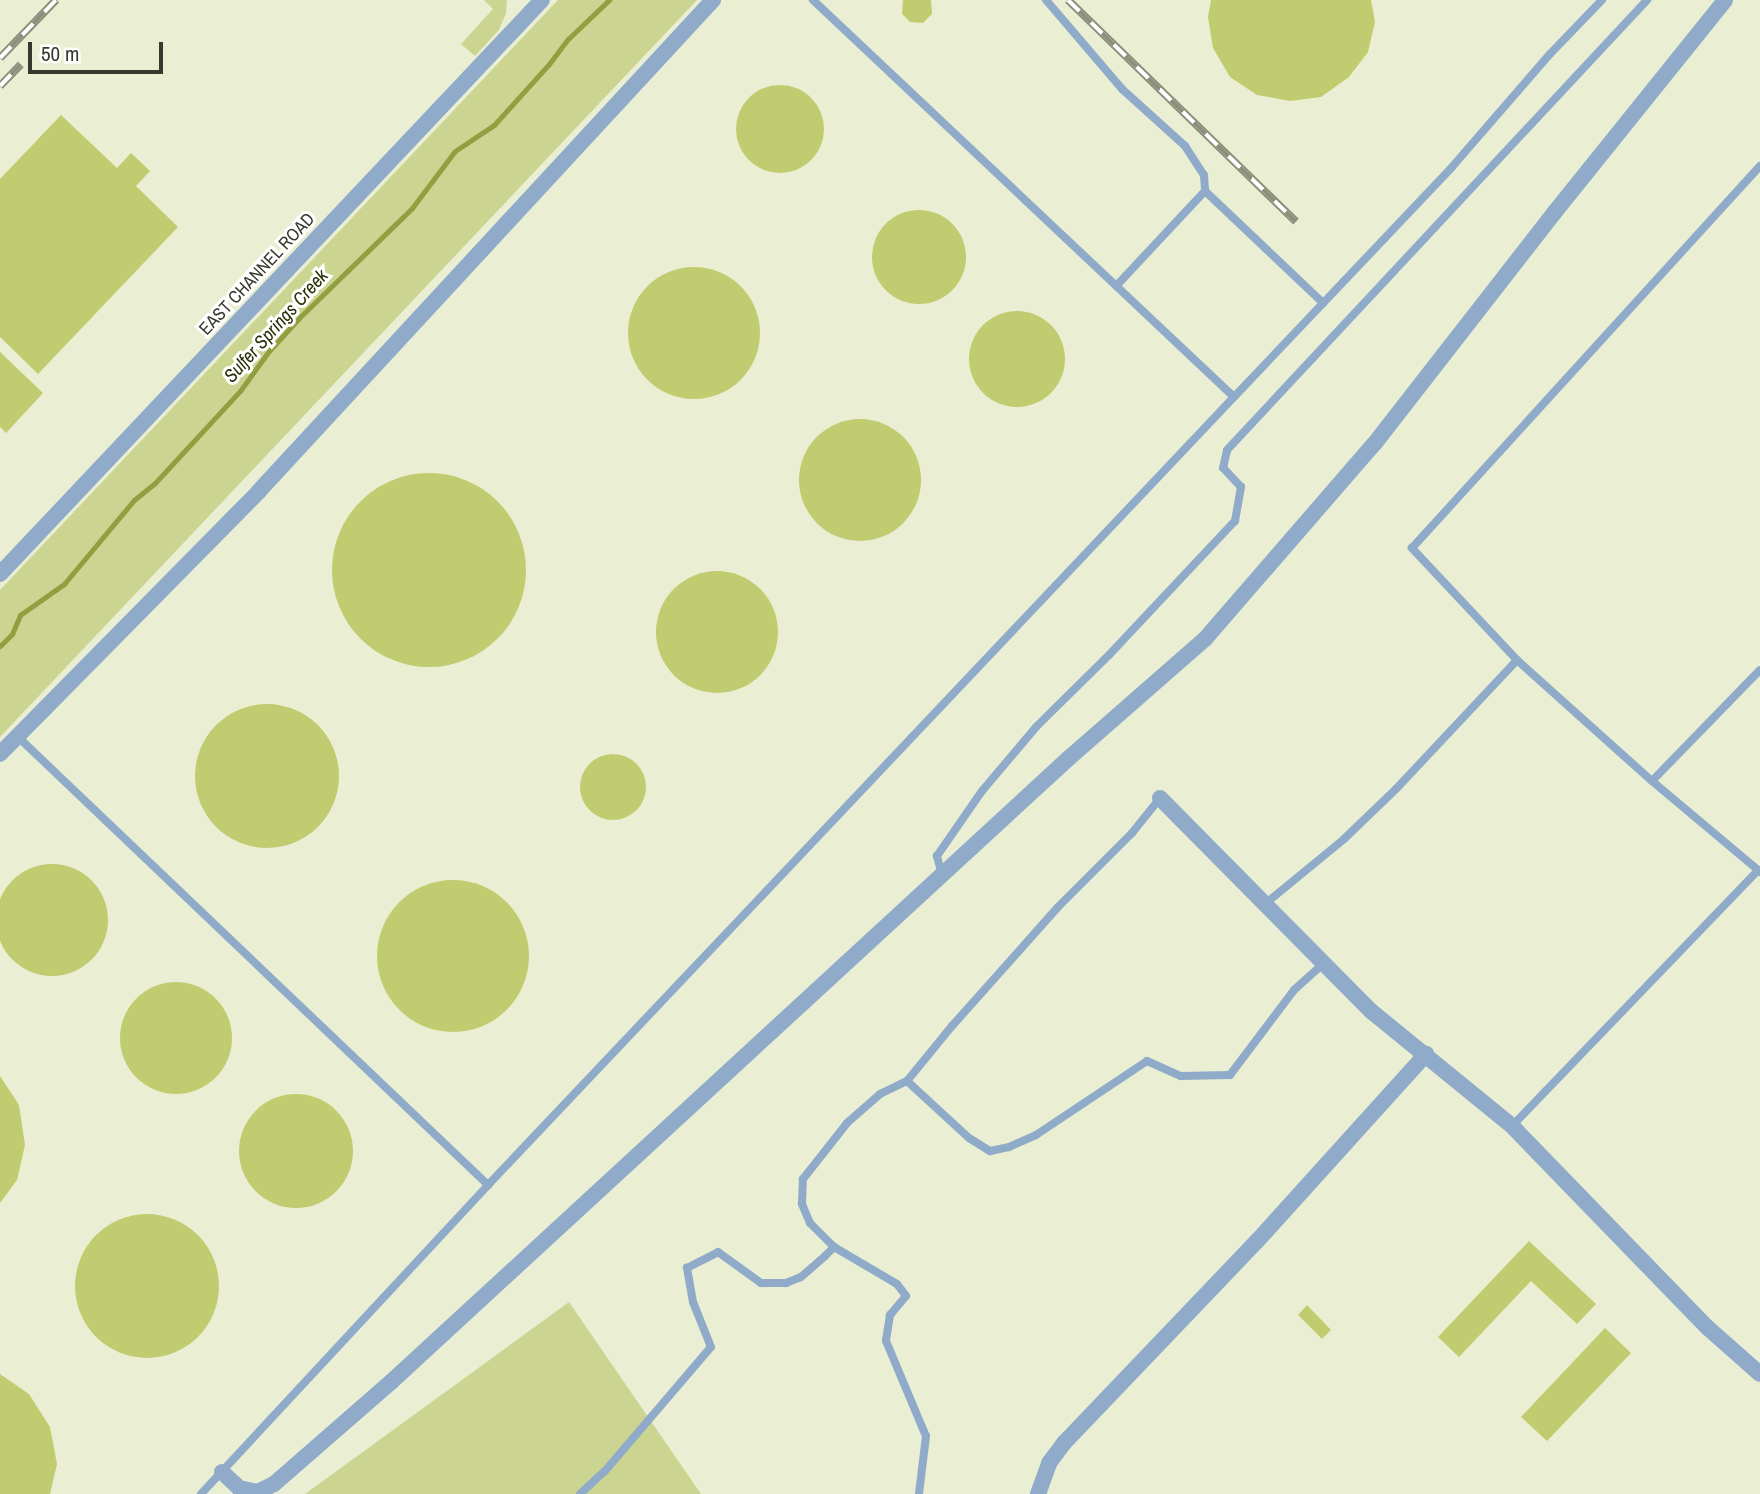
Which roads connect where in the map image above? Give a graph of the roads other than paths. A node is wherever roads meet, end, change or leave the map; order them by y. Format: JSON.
{"nodes":[{"id":1,"x":542,"y":0,"type":"edge"},
{"id":2,"x":713,"y":0,"type":"edge"},
{"id":3,"x":813,"y":0,"type":"edge"},
{"id":4,"x":1046,"y":0,"type":"edge"},
{"id":5,"x":1602,"y":0,"type":"edge"},
{"id":6,"x":1647,"y":0,"type":"edge"},
{"id":7,"x":1725,"y":0,"type":"edge"},
{"id":8,"x":1760,"y":166,"type":"edge"},
{"id":9,"x":1205,"y":191,"type":"junction"},
{"id":10,"x":1116,"y":286,"type":"junction"},
{"id":11,"x":1323,"y":303,"type":"junction"},
{"id":12,"x":1234,"y":397,"type":"junction"},
{"id":13,"x":2,"y":567,"type":"edge"},
{"id":14,"x":1517,"y":660,"type":"junction"},
{"id":15,"x":1760,"y":670,"type":"edge"},
{"id":16,"x":17,"y":736,"type":"junction"},
{"id":17,"x":0,"y":754,"type":"edge"},
{"id":18,"x":1652,"y":781,"type":"junction"},
{"id":19,"x":1160,"y":798,"type":"joint"},
{"id":20,"x":1759,"y":871,"type":"edge"},
{"id":21,"x":942,"y":875,"type":"junction"},
{"id":22,"x":1265,"y":904,"type":"junction"},
{"id":23,"x":1324,"y":963,"type":"junction"},
{"id":24,"x":1426,"y":1054,"type":"junction"},
{"id":25,"x":907,"y":1081,"type":"junction"},
{"id":26,"x":1512,"y":1126,"type":"junction"},
{"id":27,"x":488,"y":1185,"type":"junction"},
{"id":28,"x":834,"y":1247,"type":"junction"},
{"id":29,"x":1760,"y":1374,"type":"edge"},
{"id":30,"x":222,"y":1472,"type":"junction"},
{"id":31,"x":201,"y":1494,"type":"edge"},
{"id":32,"x":580,"y":1494,"type":"edge"},
{"id":33,"x":919,"y":1494,"type":"edge"},
{"id":34,"x":1038,"y":1494,"type":"edge"}],
"edges":[{"from":1,"to":13,"type":"street","name":"EAST CHANNEL ROAD"},
{"from":2,"to":16,"type":"street"},
{"from":3,"to":10,"type":"lane"},
{"from":4,"to":9,"type":"lane"},
{"from":5,"to":11,"type":"lane"},
{"from":6,"to":21,"type":"lane"},
{"from":7,"to":21,"type":"street"},
{"from":8,"to":14,"type":"lane"},
{"from":9,"to":10,"type":"lane"},
{"from":9,"to":11,"type":"lane"},
{"from":10,"to":12,"type":"lane"},
{"from":11,"to":12,"type":"lane"},
{"from":12,"to":27,"type":"lane"},
{"from":14,"to":18,"type":"lane"},
{"from":14,"to":22,"type":"lane"},
{"from":15,"to":18,"type":"lane"},
{"from":16,"to":17,"type":"street"},
{"from":16,"to":27,"type":"lane"},
{"from":18,"to":20,"type":"lane"},
{"from":19,"to":22,"type":"street"},
{"from":19,"to":25,"type":"lane"},
{"from":20,"to":26,"type":"lane"},
{"from":21,"to":30,"type":"street"},
{"from":22,"to":23,"type":"street"},
{"from":23,"to":24,"type":"street"},
{"from":23,"to":25,"type":"lane"},
{"from":24,"to":26,"type":"street"},
{"from":24,"to":34,"type":"street"},
{"from":25,"to":28,"type":"lane"},
{"from":26,"to":29,"type":"street"},
{"from":27,"to":30,"type":"lane"},
{"from":28,"to":32,"type":"lane"},
{"from":28,"to":33,"type":"lane"},
{"from":30,"to":31,"type":"lane"}]}
